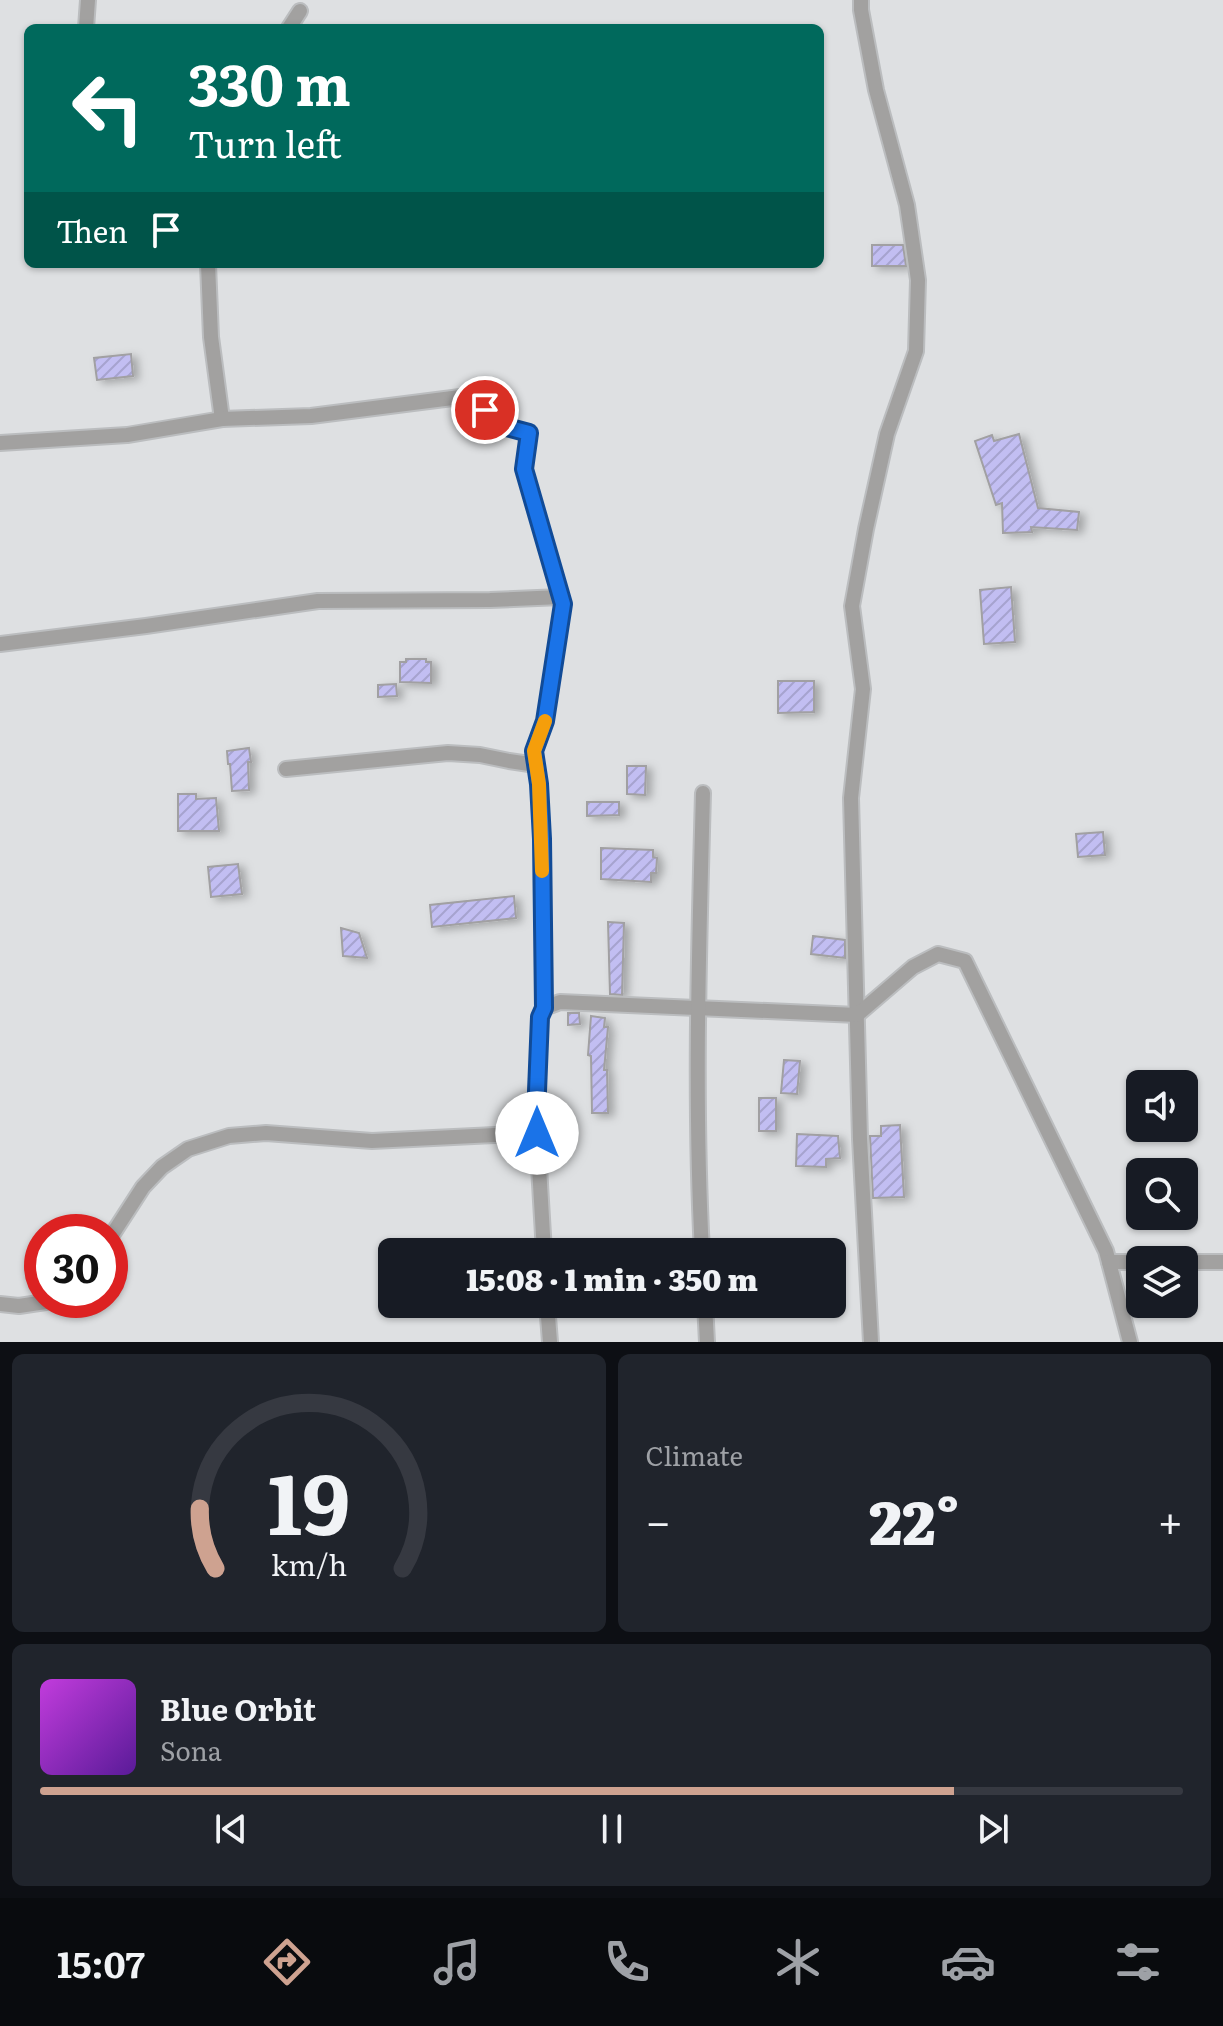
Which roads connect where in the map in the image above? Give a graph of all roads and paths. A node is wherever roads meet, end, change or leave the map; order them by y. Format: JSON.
{"nodes":[{"id":1,"x":88,"y":0,"type":"edge"},
{"id":2,"x":861,"y":0,"type":"edge"},
{"id":3,"x":300,"y":11,"type":"dead end"},
{"id":4,"x":86,"y":24,"type":"edge"},
{"id":5,"x":292,"y":24,"type":"edge"},
{"id":6,"x":208,"y":268,"type":"edge"},
{"id":7,"x":222,"y":419,"type":"junction"},
{"id":8,"x":0,"y":443,"type":"edge"},
{"id":9,"x":561,"y":597,"type":"junction"},
{"id":10,"x":0,"y":644,"type":"edge"},
{"id":11,"x":536,"y":765,"type":"junction"},
{"id":12,"x":286,"y":769,"type":"dead end"},
{"id":13,"x":703,"y":793,"type":"dead end"},
{"id":14,"x":544,"y":1008,"type":"junction"},
{"id":15,"x":698,"y":1008,"type":"junction"},
{"id":16,"x":857,"y":1015,"type":"junction"},
{"id":17,"x":537,"y":1133,"type":"junction"},
{"id":18,"x":126,"y":1214,"type":"edge"},
{"id":19,"x":543,"y":1238,"type":"edge"},
{"id":20,"x":701,"y":1238,"type":"edge"},
{"id":21,"x":1109,"y":1262,"type":"junction"},
{"id":22,"x":1126,"y":1262,"type":"edge"},
{"id":23,"x":1198,"y":1262,"type":"edge"},
{"id":24,"x":1223,"y":1262,"type":"edge"},
{"id":25,"x":0,"y":1304,"type":"edge"},
{"id":26,"x":24,"y":1305,"type":"edge"},
{"id":27,"x":548,"y":1318,"type":"edge"},
{"id":28,"x":706,"y":1318,"type":"edge"},
{"id":29,"x":550,"y":1342,"type":"edge"},
{"id":30,"x":707,"y":1342,"type":"edge"},
{"id":31,"x":871,"y":1342,"type":"edge"},
{"id":32,"x":1130,"y":1342,"type":"edge"}],
"edges":[{"from":1,"to":4,"type":"street"},
{"from":2,"to":16,"type":"street"},
{"from":3,"to":5,"type":"street"},
{"from":6,"to":7,"type":"street"},
{"from":7,"to":8,"type":"street"},
{"from":7,"to":9,"type":"street"},
{"from":9,"to":10,"type":"street"},
{"from":9,"to":11,"type":"street"},
{"from":11,"to":12,"type":"street"},
{"from":11,"to":14,"type":"street"},
{"from":13,"to":15,"type":"street"},
{"from":14,"to":15,"type":"street"},
{"from":14,"to":17,"type":"street"},
{"from":15,"to":16,"type":"street"},
{"from":15,"to":20,"type":"street"},
{"from":16,"to":21,"type":"street"},
{"from":16,"to":31,"type":"street"},
{"from":17,"to":18,"type":"street"},
{"from":17,"to":19,"type":"street"},
{"from":21,"to":22,"type":"street"},
{"from":21,"to":32,"type":"street"},
{"from":23,"to":24,"type":"street"},
{"from":25,"to":26,"type":"street"},
{"from":27,"to":29,"type":"street"},
{"from":28,"to":30,"type":"street"}]}
